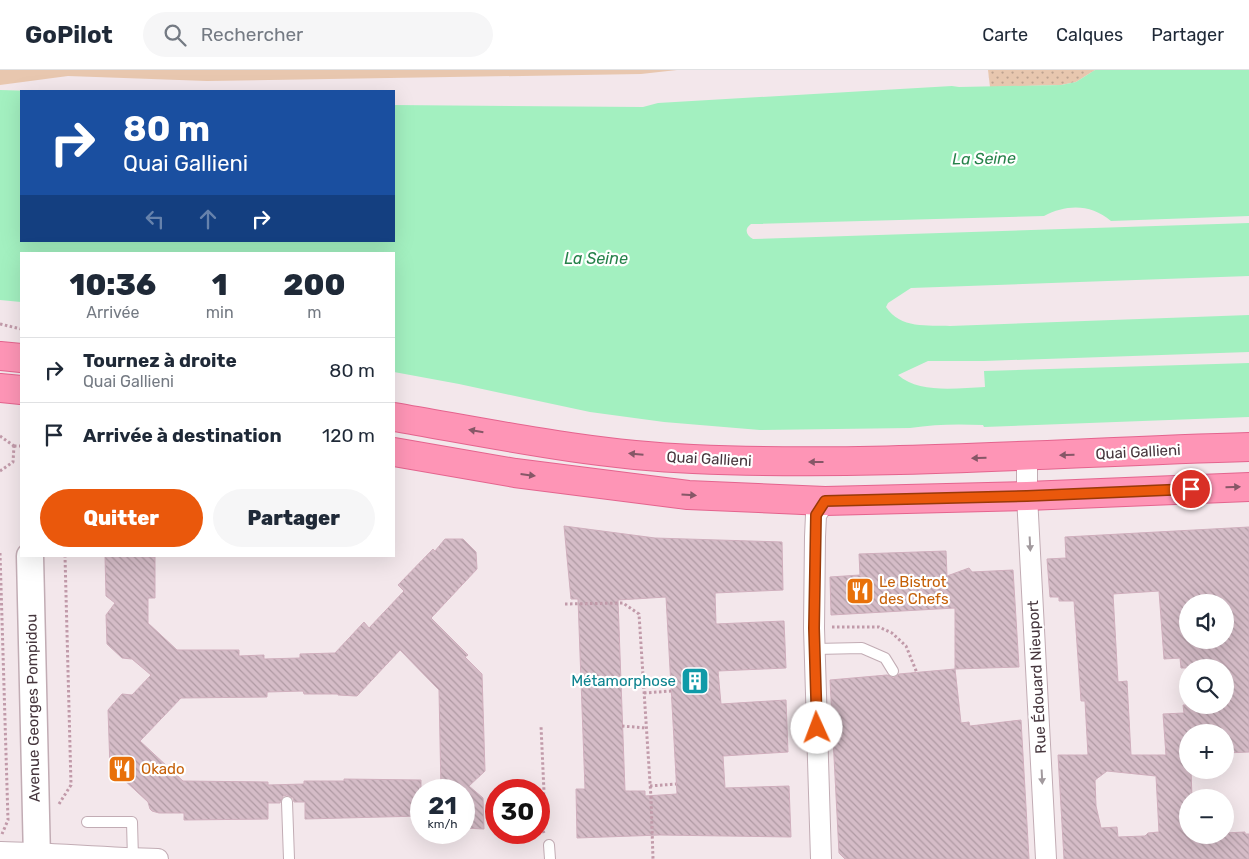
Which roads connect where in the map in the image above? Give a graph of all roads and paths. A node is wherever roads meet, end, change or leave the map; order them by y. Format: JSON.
{"nodes":[{"id":1,"x":0,"y":324,"type":"edge"},
{"id":2,"x":20,"y":329,"type":"edge"},
{"id":3,"x":0,"y":356,"type":"edge"},
{"id":4,"x":20,"y":358,"type":"edge"},
{"id":5,"x":0,"y":388,"type":"edge"},
{"id":6,"x":20,"y":390,"type":"edge"},
{"id":7,"x":395,"y":417,"type":"edge"},
{"id":8,"x":0,"y":436,"type":"edge"},
{"id":9,"x":14,"y":446,"type":"junction"},
{"id":10,"x":20,"y":446,"type":"edge"},
{"id":11,"x":1249,"y":447,"type":"edge"},
{"id":12,"x":395,"y":452,"type":"edge"},
{"id":13,"x":1027,"y":456,"type":"junction"},
{"id":14,"x":0,"y":471,"type":"edge"},
{"id":15,"x":1249,"y":487,"type":"edge"},
{"id":16,"x":1027,"y":496,"type":"junction"},
{"id":17,"x":825,"y":501,"type":"junction"},
{"id":18,"x":0,"y":552,"type":"edge"},
{"id":19,"x":30,"y":557,"type":"edge"},
{"id":20,"x":65,"y":557,"type":"edge"},
{"id":21,"x":565,"y":604,"type":"dead end"},
{"id":22,"x":1,"y":621,"type":"edge"},
{"id":23,"x":814,"y":649,"type":"junction"},
{"id":24,"x":893,"y":671,"type":"dead end"},
{"id":25,"x":671,"y":691,"type":"dead end"},
{"id":26,"x":644,"y":693,"type":"junction"},
{"id":27,"x":541,"y":726,"type":"dead end"},
{"id":28,"x":622,"y":726,"type":"dead end"},
{"id":29,"x":646,"y":728,"type":"junction"},
{"id":30,"x":543,"y":779,"type":"edge"},
{"id":31,"x":676,"y":784,"type":"dead end"},
{"id":32,"x":650,"y":786,"type":"junction"},
{"id":33,"x":287,"y":802,"type":"dead end"},
{"id":34,"x":57,"y":808,"type":"dead end"},
{"id":35,"x":87,"y":822,"type":"dead end"},
{"id":36,"x":549,"y":845,"type":"dead end"},
{"id":37,"x":0,"y":848,"type":"edge"},
{"id":38,"x":37,"y":856,"type":"edge"},
{"id":39,"x":133,"y":859,"type":"edge"},
{"id":40,"x":158,"y":859,"type":"edge"},
{"id":41,"x":289,"y":859,"type":"edge"},
{"id":42,"x":550,"y":859,"type":"edge"},
{"id":43,"x":653,"y":859,"type":"edge"},
{"id":44,"x":821,"y":859,"type":"edge"},
{"id":45,"x":1046,"y":859,"type":"edge"}],
"edges":[{"from":1,"to":2,"type":"path"},
{"from":3,"to":4,"type":"main road"},
{"from":5,"to":6,"type":"main road"},
{"from":13,"to":7,"type":"main road","name":"Quai Gallieni","one_way":true},
{"from":8,"to":9,"type":"path"},
{"from":9,"to":10,"type":"path"},
{"from":9,"to":14,"type":"path"},
{"from":11,"to":13,"type":"main road","name":"Quai Gallieni","one_way":true},
{"from":12,"to":17,"type":"main road","one_way":true},
{"from":13,"to":16,"type":"street"},
{"from":16,"to":15,"type":"main road","one_way":true},
{"from":16,"to":17,"type":"main road"},
{"from":16,"to":45,"type":"street","name":"Rue Édouard Nieuport","one_way":true},
{"from":17,"to":23,"type":"street"},
{"from":18,"to":22,"type":"path"},
{"from":19,"to":38,"type":"street","name":"Avenue Georges Pompidou"},
{"from":20,"to":34,"type":"path","name":"Avenue Georges Pompidou"},
{"from":21,"to":26,"type":"path"},
{"from":22,"to":37,"type":"path"},
{"from":23,"to":24,"type":"lane"},
{"from":23,"to":44,"type":"street"},
{"from":25,"to":26,"type":"path"},
{"from":26,"to":29,"type":"path"},
{"from":27,"to":30,"type":"path"},
{"from":28,"to":29,"type":"path"},
{"from":29,"to":32,"type":"path"},
{"from":31,"to":32,"type":"path"},
{"from":32,"to":43,"type":"path"},
{"from":33,"to":41,"type":"lane"},
{"from":35,"to":39,"type":"lane"},
{"from":36,"to":42,"type":"lane"},
{"from":37,"to":38,"type":"street"},
{"from":38,"to":39,"type":"street"},
{"from":39,"to":40,"type":"street"}]}
